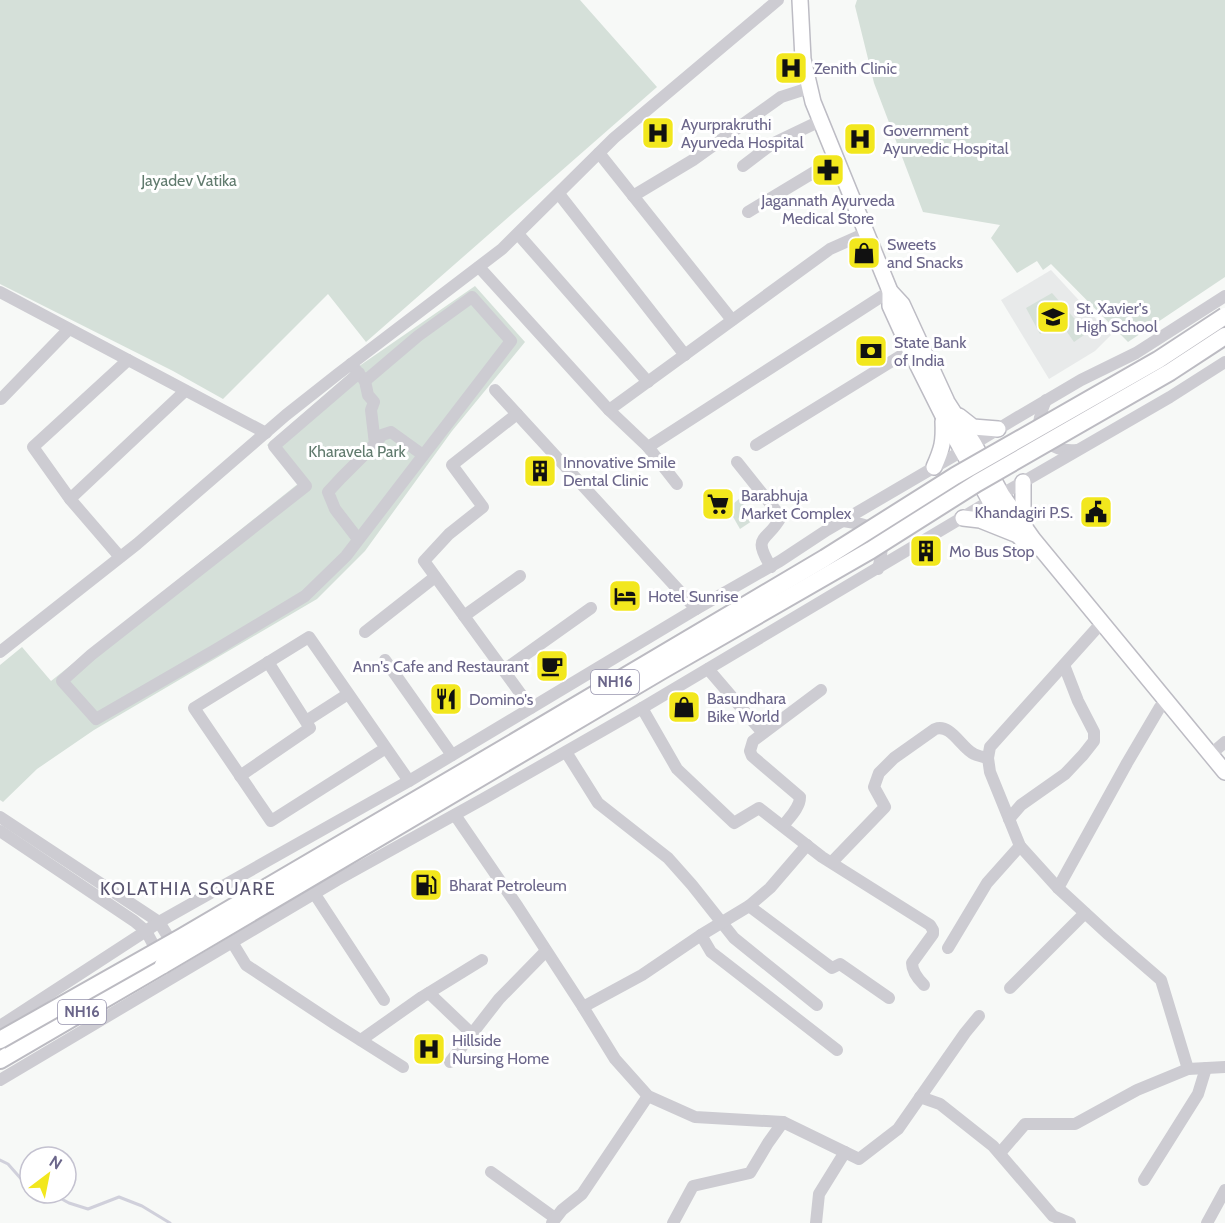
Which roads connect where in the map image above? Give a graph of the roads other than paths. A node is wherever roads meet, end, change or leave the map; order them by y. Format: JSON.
{"nodes":[{"id":1,"x":778,"y":0,"type":"edge"},
{"id":2,"x":800,"y":0,"type":"edge"},
{"id":3,"x":810,"y":88,"type":"junction"},
{"id":4,"x":820,"y":121,"type":"junction"},
{"id":5,"x":599,"y":153,"type":"junction"},
{"id":6,"x":836,"y":159,"type":"junction"},
{"id":7,"x":743,"y":166,"type":"dead end"},
{"id":8,"x":559,"y":194,"type":"junction"},
{"id":9,"x":633,"y":196,"type":"junction"},
{"id":10,"x":748,"y":212,"type":"dead end"},
{"id":11,"x":866,"y":232,"type":"junction"},
{"id":12,"x":518,"y":234,"type":"junction"},
{"id":13,"x":479,"y":267,"type":"junction"},
{"id":14,"x":890,"y":291,"type":"junction"},
{"id":15,"x":0,"y":292,"type":"edge"},
{"id":16,"x":1225,"y":296,"type":"edge"},
{"id":17,"x":1225,"y":316,"type":"edge"},
{"id":18,"x":732,"y":320,"type":"junction"},
{"id":19,"x":69,"y":329,"type":"junction"},
{"id":20,"x":1225,"y":336,"type":"edge"},
{"id":21,"x":910,"y":350,"type":"junction"},
{"id":22,"x":685,"y":355,"type":"junction"},
{"id":23,"x":128,"y":360,"type":"junction"},
{"id":24,"x":1225,"y":362,"type":"edge"},
{"id":25,"x":358,"y":372,"type":"junction"},
{"id":26,"x":648,"y":381,"type":"junction"},
{"id":27,"x":495,"y":390,"type":"dead end"},
{"id":28,"x":185,"y":391,"type":"junction"},
{"id":29,"x":1,"y":399,"type":"edge"},
{"id":30,"x":1046,"y":400,"type":"junction"},
{"id":31,"x":609,"y":410,"type":"junction"},
{"id":32,"x":517,"y":414,"type":"junction"},
{"id":33,"x":949,"y":414,"type":"junction"},
{"id":34,"x":998,"y":429,"type":"junction"},
{"id":35,"x":266,"y":433,"type":"junction"},
{"id":36,"x":375,"y":444,"type":"junction"},
{"id":37,"x":756,"y":445,"type":"dead end"},
{"id":38,"x":648,"y":447,"type":"junction"},
{"id":39,"x":968,"y":448,"type":"junction"},
{"id":40,"x":1078,"y":450,"type":"junction"},
{"id":41,"x":423,"y":454,"type":"junction"},
{"id":42,"x":737,"y":462,"type":"dead end"},
{"id":43,"x":934,"y":468,"type":"junction"},
{"id":44,"x":1023,"y":482,"type":"junction"},
{"id":45,"x":677,"y":484,"type":"dead end"},
{"id":46,"x":996,"y":498,"type":"junction"},
{"id":47,"x":70,"y":499,"type":"junction"},
{"id":48,"x":963,"y":518,"type":"junction"},
{"id":49,"x":843,"y":521,"type":"junction"},
{"id":50,"x":1022,"y":532,"type":"junction"},
{"id":51,"x":358,"y":540,"type":"junction"},
{"id":52,"x":120,"y":557,"type":"junction"},
{"id":53,"x":771,"y":567,"type":"junction"},
{"id":54,"x":878,"y":569,"type":"junction"},
{"id":55,"x":520,"y":576,"type":"dead end"},
{"id":56,"x":435,"y":577,"type":"junction"},
{"id":57,"x":1083,"y":607,"type":"junction"},
{"id":58,"x":591,"y":608,"type":"dead end"},
{"id":59,"x":696,"y":609,"type":"junction"},
{"id":60,"x":464,"y":616,"type":"junction"},
{"id":61,"x":1096,"y":629,"type":"junction"},
{"id":62,"x":365,"y":632,"type":"dead end"},
{"id":63,"x":0,"y":652,"type":"edge"},
{"id":64,"x":385,"y":660,"type":"dead end"},
{"id":65,"x":268,"y":662,"type":"junction"},
{"id":66,"x":1064,"y":665,"type":"junction"},
{"id":67,"x":708,"y":669,"type":"junction"},
{"id":68,"x":504,"y":670,"type":"junction"},
{"id":69,"x":821,"y":690,"type":"dead end"},
{"id":70,"x":348,"y":694,"type":"junction"},
{"id":71,"x":1160,"y":707,"type":"junction"},
{"id":72,"x":531,"y":708,"type":"junction"},
{"id":73,"x":642,"y":708,"type":"junction"},
{"id":74,"x":306,"y":721,"type":"junction"},
{"id":75,"x":763,"y":733,"type":"junction"},
{"id":76,"x":1225,"y":742,"type":"edge"},
{"id":77,"x":386,"y":748,"type":"junction"},
{"id":78,"x":566,"y":752,"type":"junction"},
{"id":79,"x":1211,"y":754,"type":"junction"},
{"id":80,"x":452,"y":755,"type":"junction"},
{"id":81,"x":988,"y":758,"type":"junction"},
{"id":82,"x":1225,"y":772,"type":"edge"},
{"id":83,"x":240,"y":776,"type":"junction"},
{"id":84,"x":410,"y":781,"type":"junction"},
{"id":85,"x":1225,"y":786,"type":"edge"},
{"id":86,"x":455,"y":814,"type":"junction"},
{"id":87,"x":0,"y":817,"type":"edge"},
{"id":88,"x":1009,"y":819,"type":"junction"},
{"id":89,"x":783,"y":826,"type":"junction"},
{"id":90,"x":0,"y":831,"type":"edge"},
{"id":91,"x":807,"y":845,"type":"junction"},
{"id":92,"x":1020,"y":846,"type":"junction"},
{"id":93,"x":832,"y":862,"type":"junction"},
{"id":94,"x":1058,"y":888,"type":"junction"},
{"id":95,"x":314,"y":893,"type":"junction"},
{"id":96,"x":750,"y":906,"type":"junction"},
{"id":97,"x":1085,"y":913,"type":"junction"},
{"id":98,"x":159,"y":922,"type":"junction"},
{"id":99,"x":722,"y":922,"type":"junction"},
{"id":100,"x":146,"y":932,"type":"junction"},
{"id":101,"x":701,"y":935,"type":"junction"},
{"id":102,"x":232,"y":942,"type":"junction"},
{"id":103,"x":948,"y":948,"type":"dead end"},
{"id":104,"x":546,"y":951,"type":"junction"},
{"id":105,"x":482,"y":960,"type":"dead end"},
{"id":106,"x":188,"y":969,"type":"junction"},
{"id":107,"x":171,"y":979,"type":"junction"},
{"id":108,"x":924,"y":985,"type":"dead end"},
{"id":109,"x":1010,"y":988,"type":"dead end"},
{"id":110,"x":429,"y":993,"type":"junction"},
{"id":111,"x":889,"y":998,"type":"dead end"},
{"id":112,"x":384,"y":1000,"type":"dead end"},
{"id":113,"x":817,"y":1005,"type":"dead end"},
{"id":114,"x":583,"y":1007,"type":"junction"},
{"id":115,"x":979,"y":1016,"type":"dead end"},
{"id":116,"x":0,"y":1026,"type":"edge"},
{"id":117,"x":472,"y":1034,"type":"junction"},
{"id":118,"x":0,"y":1040,"type":"edge"},
{"id":119,"x":360,"y":1040,"type":"junction"},
{"id":120,"x":837,"y":1050,"type":"dead end"},
{"id":121,"x":0,"y":1060,"type":"edge"},
{"id":122,"x":450,"y":1062,"type":"dead end"},
{"id":123,"x":403,"y":1066,"type":"dead end"},
{"id":124,"x":1225,"y":1067,"type":"edge"},
{"id":125,"x":1206,"y":1068,"type":"junction"},
{"id":126,"x":1188,"y":1070,"type":"junction"},
{"id":127,"x":0,"y":1080,"type":"edge"},
{"id":128,"x":648,"y":1096,"type":"junction"},
{"id":129,"x":920,"y":1097,"type":"junction"},
{"id":130,"x":783,"y":1122,"type":"junction"},
{"id":131,"x":845,"y":1152,"type":"junction"},
{"id":132,"x":1000,"y":1153,"type":"junction"},
{"id":133,"x":491,"y":1172,"type":"dead end"},
{"id":134,"x":1144,"y":1180,"type":"dead end"},
{"id":135,"x":1225,"y":1190,"type":"edge"},
{"id":136,"x":554,"y":1221,"type":"edge"},
{"id":137,"x":1062,"y":1222,"type":"edge"},
{"id":138,"x":673,"y":1223,"type":"edge"},
{"id":139,"x":816,"y":1223,"type":"edge"},
{"id":140,"x":1207,"y":1223,"type":"edge"}],
"edges":[{"from":1,"to":5,"type":"street"},
{"from":2,"to":3,"type":"main road"},
{"from":3,"to":4,"type":"main road"},
{"from":3,"to":9,"type":"street"},
{"from":4,"to":6,"type":"main road"},
{"from":4,"to":7,"type":"street"},
{"from":5,"to":8,"type":"street"},
{"from":5,"to":9,"type":"street"},
{"from":6,"to":10,"type":"street"},
{"from":6,"to":11,"type":"main road"},
{"from":8,"to":12,"type":"street"},
{"from":8,"to":22,"type":"street"},
{"from":9,"to":18,"type":"street"},
{"from":11,"to":14,"type":"main road"},
{"from":11,"to":18,"type":"street"},
{"from":12,"to":13,"type":"street"},
{"from":12,"to":26,"type":"street"},
{"from":13,"to":25,"type":"street"},
{"from":13,"to":31,"type":"street"},
{"from":14,"to":21,"type":"main road"},
{"from":14,"to":33,"type":"main road"},
{"from":14,"to":38,"type":"street"},
{"from":15,"to":19,"type":"street"},
{"from":16,"to":30,"type":"street"},
{"from":17,"to":118,"type":"highway","number":"NH16","bridge":true},
{"from":18,"to":22,"type":"street"},
{"from":19,"to":23,"type":"street"},
{"from":19,"to":29,"type":"street"},
{"from":20,"to":121,"type":"highway","number":"NH16","bridge":true},
{"from":21,"to":33,"type":"main road"},
{"from":21,"to":37,"type":"street"},
{"from":22,"to":26,"type":"street"},
{"from":23,"to":28,"type":"street"},
{"from":23,"to":47,"type":"street"},
{"from":24,"to":40,"type":"street"},
{"from":25,"to":35,"type":"street"},
{"from":25,"to":36,"type":"street"},
{"from":25,"to":41,"type":"street"},
{"from":25,"to":51,"type":"street"},
{"from":26,"to":31,"type":"street"},
{"from":27,"to":32,"type":"street"},
{"from":28,"to":35,"type":"street"},
{"from":28,"to":47,"type":"street"},
{"from":30,"to":34,"type":"street"},
{"from":30,"to":40,"type":"street"},
{"from":31,"to":38,"type":"street"},
{"from":32,"to":56,"type":"street"},
{"from":32,"to":59,"type":"street"},
{"from":33,"to":34,"type":"main road"},
{"from":33,"to":39,"type":"main road"},
{"from":33,"to":43,"type":"main road"},
{"from":34,"to":39,"type":"street"},
{"from":35,"to":52,"type":"street"},
{"from":36,"to":41,"type":"street"},
{"from":36,"to":51,"type":"street"},
{"from":38,"to":45,"type":"street"},
{"from":39,"to":43,"type":"street"},
{"from":39,"to":46,"type":"main road"},
{"from":40,"to":44,"type":"street"},
{"from":41,"to":51,"type":"street"},
{"from":42,"to":53,"type":"street"},
{"from":43,"to":49,"type":"street"},
{"from":44,"to":46,"type":"street"},
{"from":44,"to":50,"type":"main road"},
{"from":46,"to":48,"type":"street"},
{"from":46,"to":50,"type":"main road"},
{"from":47,"to":52,"type":"street"},
{"from":48,"to":50,"type":"main road"},
{"from":48,"to":54,"type":"street"},
{"from":49,"to":53,"type":"street"},
{"from":49,"to":54,"type":"street"},
{"from":50,"to":57,"type":"main road"},
{"from":52,"to":63,"type":"street"},
{"from":53,"to":59,"type":"street"},
{"from":54,"to":67,"type":"street"},
{"from":55,"to":60,"type":"street"},
{"from":56,"to":60,"type":"street"},
{"from":56,"to":62,"type":"street"},
{"from":57,"to":61,"type":"main road"},
{"from":57,"to":79,"type":"main road"},
{"from":58,"to":68,"type":"street"},
{"from":59,"to":72,"type":"street"},
{"from":60,"to":68,"type":"street"},
{"from":61,"to":66,"type":"street"},
{"from":61,"to":71,"type":"main road"},
{"from":64,"to":80,"type":"street"},
{"from":65,"to":70,"type":"street"},
{"from":65,"to":74,"type":"street"},
{"from":65,"to":83,"type":"street"},
{"from":66,"to":81,"type":"street"},
{"from":66,"to":88,"type":"street"},
{"from":67,"to":73,"type":"street"},
{"from":67,"to":75,"type":"street"},
{"from":68,"to":72,"type":"street"},
{"from":69,"to":75,"type":"street"},
{"from":70,"to":74,"type":"street"},
{"from":70,"to":77,"type":"street"},
{"from":71,"to":85,"type":"main road"},
{"from":71,"to":94,"type":"street"},
{"from":72,"to":80,"type":"street"},
{"from":73,"to":78,"type":"street"},
{"from":73,"to":89,"type":"street"},
{"from":74,"to":83,"type":"street"},
{"from":75,"to":89,"type":"street"},
{"from":76,"to":79,"type":"street"},
{"from":77,"to":83,"type":"street"},
{"from":77,"to":84,"type":"street"},
{"from":78,"to":86,"type":"street"},
{"from":78,"to":99,"type":"street"},
{"from":79,"to":82,"type":"main road"},
{"from":80,"to":84,"type":"street"},
{"from":81,"to":88,"type":"street"},
{"from":81,"to":93,"type":"street"},
{"from":84,"to":98,"type":"street"},
{"from":86,"to":95,"type":"street"},
{"from":86,"to":104,"type":"street"},
{"from":87,"to":98,"type":"street"},
{"from":88,"to":92,"type":"street"},
{"from":89,"to":91,"type":"street"},
{"from":90,"to":100,"type":"street"},
{"from":91,"to":93,"type":"street"},
{"from":91,"to":96,"type":"street"},
{"from":92,"to":94,"type":"street"},
{"from":92,"to":103,"type":"street"},
{"from":93,"to":108,"type":"street"},
{"from":94,"to":97,"type":"street"},
{"from":95,"to":102,"type":"street"},
{"from":95,"to":112,"type":"street"},
{"from":96,"to":99,"type":"street"},
{"from":96,"to":111,"type":"street"},
{"from":97,"to":109,"type":"street"},
{"from":97,"to":126,"type":"street"},
{"from":98,"to":100,"type":"street"},
{"from":98,"to":106,"type":"street"},
{"from":99,"to":101,"type":"street"},
{"from":99,"to":113,"type":"street"},
{"from":100,"to":107,"type":"street"},
{"from":100,"to":116,"type":"street"},
{"from":101,"to":114,"type":"street"},
{"from":101,"to":120,"type":"street"},
{"from":102,"to":106,"type":"street"},
{"from":102,"to":119,"type":"street"},
{"from":104,"to":114,"type":"street"},
{"from":104,"to":117,"type":"street"},
{"from":105,"to":110,"type":"street"},
{"from":106,"to":107,"type":"street"},
{"from":107,"to":127,"type":"street"},
{"from":110,"to":117,"type":"street"},
{"from":110,"to":119,"type":"street"},
{"from":114,"to":128,"type":"street"},
{"from":115,"to":129,"type":"street"},
{"from":117,"to":122,"type":"street"},
{"from":119,"to":123,"type":"street"},
{"from":124,"to":125,"type":"street"},
{"from":125,"to":126,"type":"street"},
{"from":125,"to":134,"type":"street"},
{"from":126,"to":132,"type":"street"},
{"from":128,"to":130,"type":"street"},
{"from":128,"to":136,"type":"street"},
{"from":129,"to":131,"type":"street"},
{"from":129,"to":132,"type":"street"},
{"from":130,"to":131,"type":"street"},
{"from":130,"to":138,"type":"street"},
{"from":131,"to":139,"type":"street"},
{"from":132,"to":137,"type":"street"},
{"from":133,"to":136,"type":"street"},
{"from":135,"to":140,"type":"street"}]}
